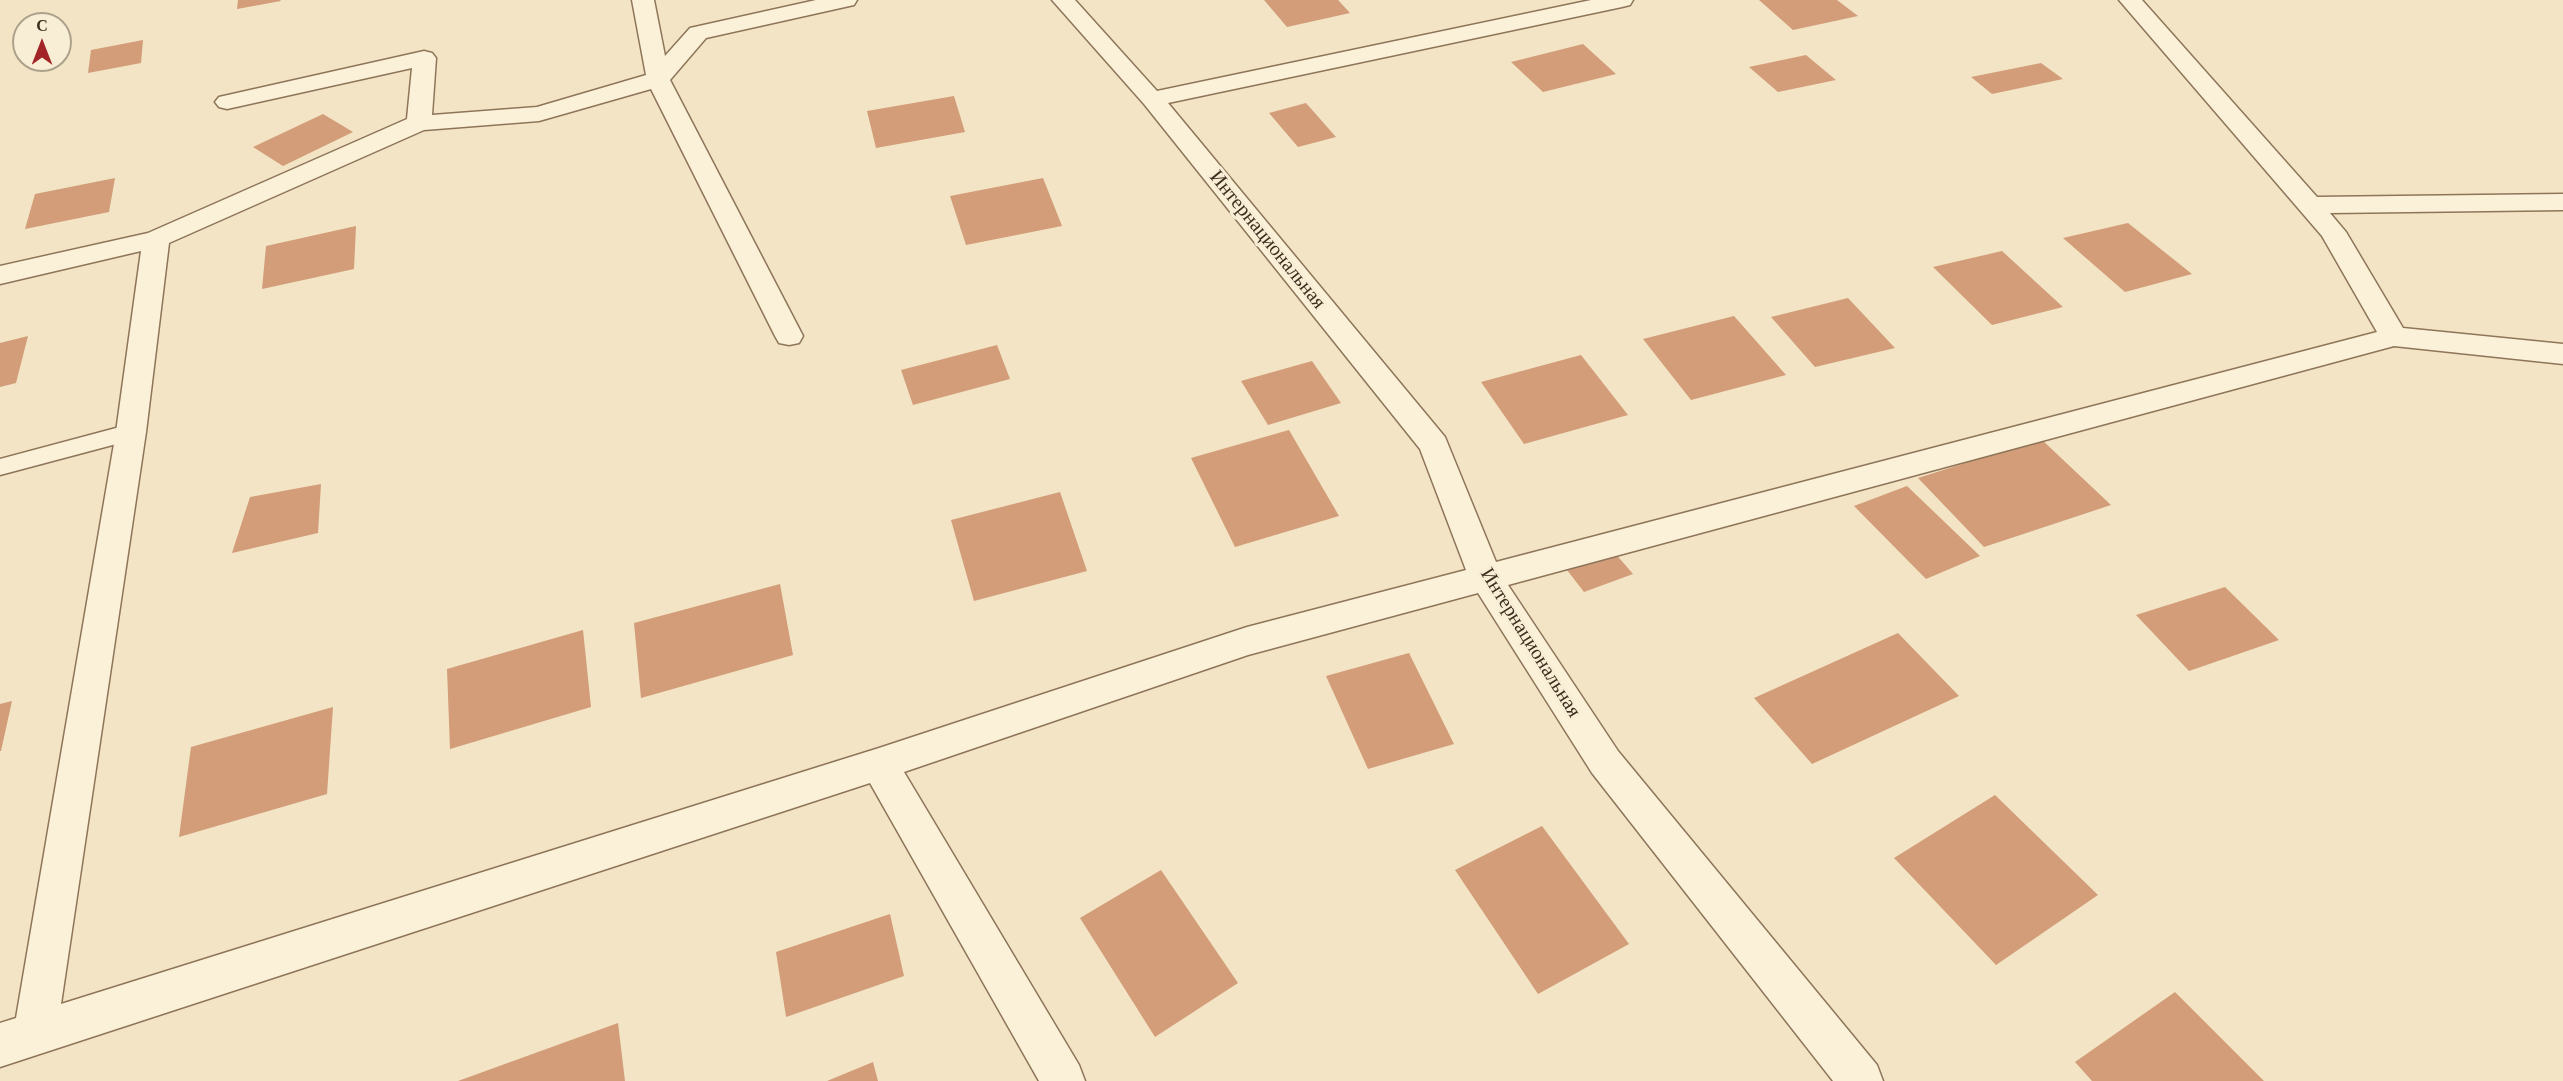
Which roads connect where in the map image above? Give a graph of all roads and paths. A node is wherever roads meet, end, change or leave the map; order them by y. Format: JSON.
{"nodes":[{"id":1,"x":643,"y":0,"type":"edge"},
{"id":2,"x":846,"y":0,"type":"edge"},
{"id":3,"x":1063,"y":0,"type":"edge"},
{"id":4,"x":1622,"y":0,"type":"edge"},
{"id":5,"x":2130,"y":0,"type":"edge"},
{"id":6,"x":658,"y":79,"type":"junction"},
{"id":7,"x":1152,"y":99,"type":"junction"},
{"id":8,"x":227,"y":102,"type":"dead end"},
{"id":9,"x":419,"y":123,"type":"junction"},
{"id":10,"x":2563,"y":202,"type":"edge"},
{"id":11,"x":2310,"y":205,"type":"junction"},
{"id":12,"x":156,"y":239,"type":"junction"},
{"id":13,"x":0,"y":275,"type":"edge"},
{"id":14,"x":789,"y":336,"type":"dead end"},
{"id":15,"x":2394,"y":337,"type":"junction"},
{"id":16,"x":2563,"y":354,"type":"edge"},
{"id":17,"x":131,"y":432,"type":"junction"},
{"id":18,"x":0,"y":467,"type":"edge"},
{"id":19,"x":1486,"y":578,"type":"junction"},
{"id":20,"x":879,"y":764,"type":"junction"},
{"id":21,"x":35,"y":1034,"type":"junction"},
{"id":22,"x":0,"y":1045,"type":"edge"},
{"id":23,"x":1063,"y":1081,"type":"edge"},
{"id":24,"x":1861,"y":1081,"type":"edge"}],
"edges":[{"from":1,"to":6,"type":"street"},
{"from":2,"to":6,"type":"street"},
{"from":3,"to":7,"type":"street","name":"Интернациональная"},
{"from":4,"to":7,"type":"street"},
{"from":5,"to":11,"type":"street"},
{"from":6,"to":9,"type":"street"},
{"from":6,"to":14,"type":"street"},
{"from":7,"to":19,"type":"street","name":"Интернациональная"},
{"from":8,"to":9,"type":"street"},
{"from":9,"to":12,"type":"street"},
{"from":10,"to":11,"type":"street"},
{"from":11,"to":15,"type":"street"},
{"from":12,"to":13,"type":"street"},
{"from":12,"to":17,"type":"street"},
{"from":15,"to":16,"type":"street"},
{"from":15,"to":19,"type":"street"},
{"from":17,"to":18,"type":"lane"},
{"from":17,"to":21,"type":"street"},
{"from":19,"to":20,"type":"street"},
{"from":19,"to":24,"type":"street","name":"Интернациональная"},
{"from":20,"to":21,"type":"street"},
{"from":20,"to":23,"type":"street"},
{"from":21,"to":22,"type":"street"}]}
